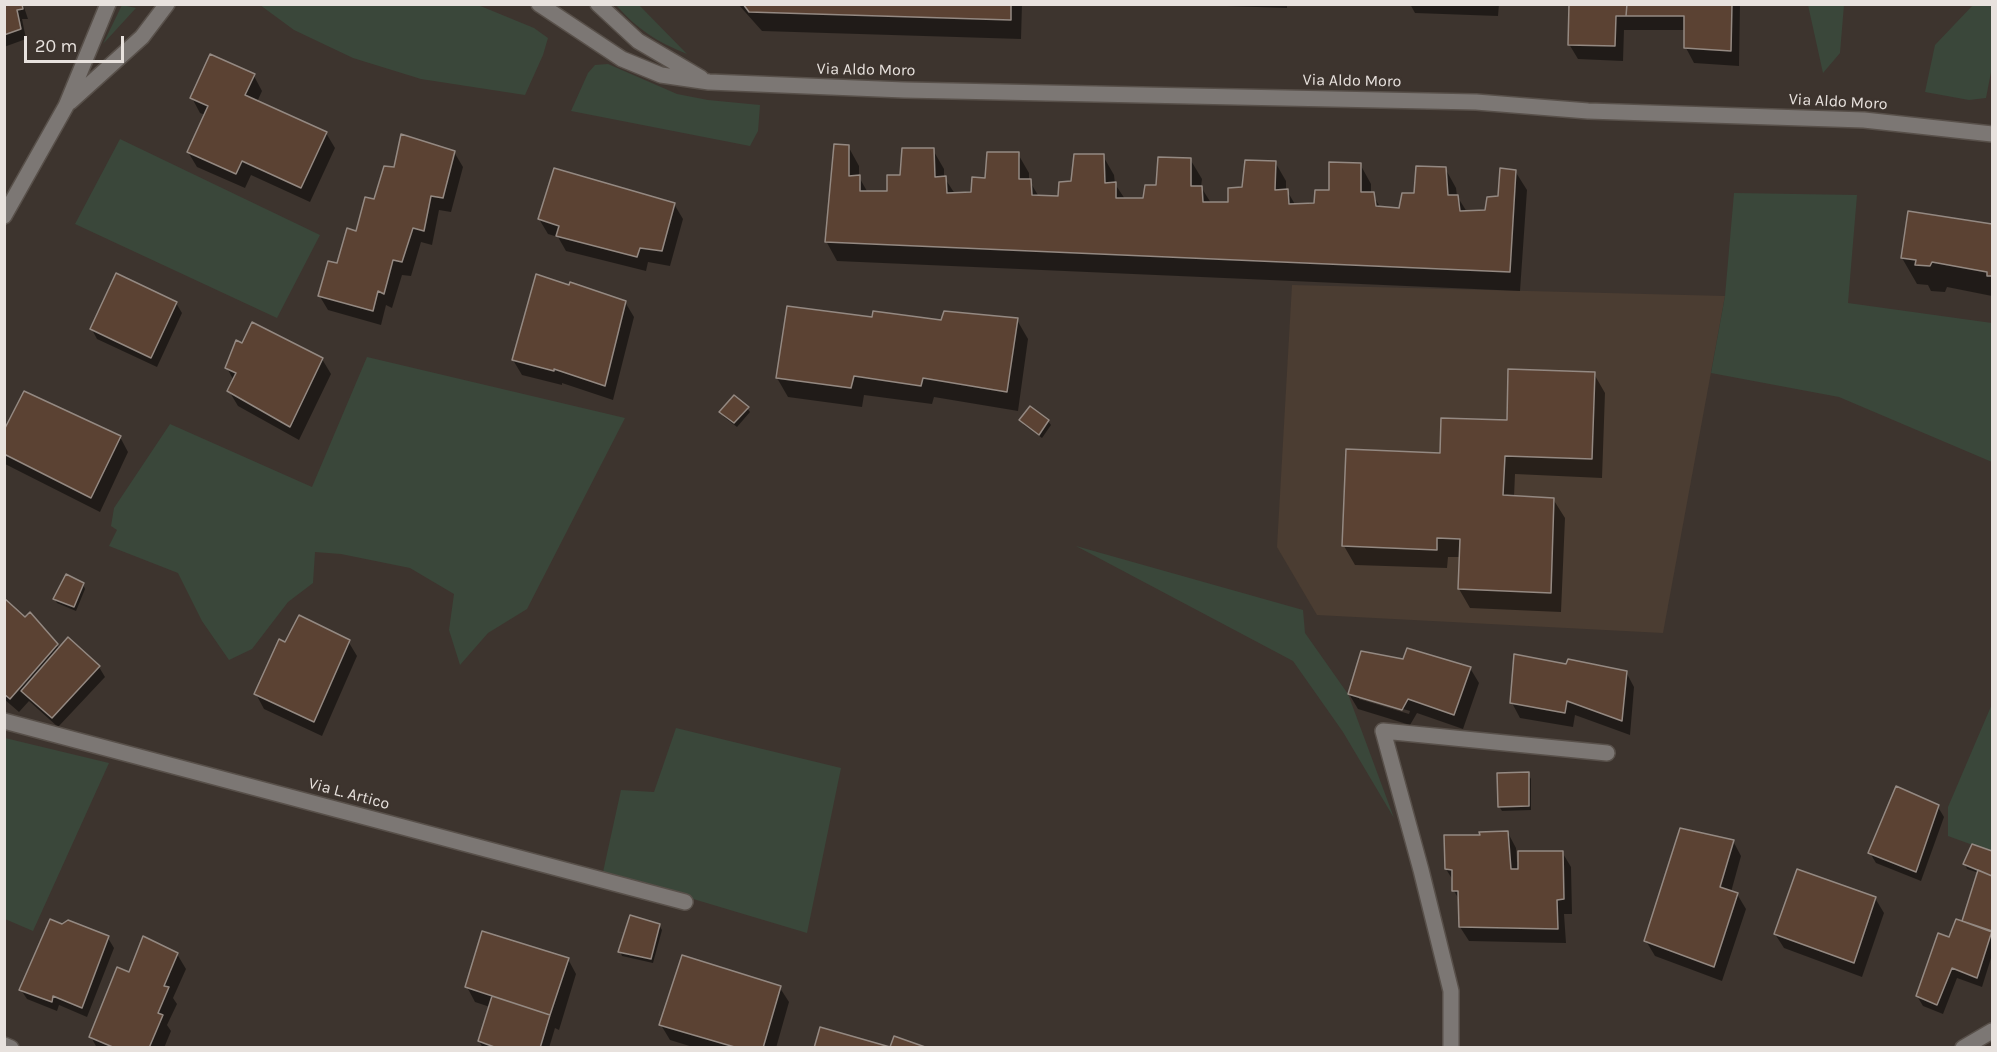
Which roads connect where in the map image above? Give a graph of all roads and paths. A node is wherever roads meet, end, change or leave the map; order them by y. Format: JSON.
{"nodes":[{"id":1,"x":108,"y":4,"type":"edge"},
{"id":2,"x":167,"y":4,"type":"edge"},
{"id":3,"x":539,"y":4,"type":"edge"},
{"id":4,"x":598,"y":4,"type":"edge"},
{"id":5,"x":709,"y":82,"type":"junction"},
{"id":6,"x":66,"y":106,"type":"junction"},
{"id":7,"x":1992,"y":134,"type":"edge"},
{"id":8,"x":4,"y":216,"type":"edge"},
{"id":9,"x":4,"y":721,"type":"edge"},
{"id":10,"x":1607,"y":753,"type":"dead end"},
{"id":11,"x":685,"y":902,"type":"dead end"},
{"id":12,"x":1992,"y":1031,"type":"edge"},
{"id":13,"x":4,"y":1045,"type":"edge"},
{"id":14,"x":11,"y":1047,"type":"edge"},
{"id":15,"x":1451,"y":1047,"type":"edge"},
{"id":16,"x":1963,"y":1047,"type":"edge"}],
"edges":[{"from":1,"to":6,"type":"street"},
{"from":2,"to":6,"type":"street"},
{"from":3,"to":5,"type":"street","name":"Via Aldo Moro"},
{"from":4,"to":5,"type":"street","name":"Via Aldo Moro"},
{"from":5,"to":7,"type":"street","name":"Via Aldo Moro"},
{"from":6,"to":8,"type":"street"},
{"from":9,"to":11,"type":"street","name":"Via L. Artico"},
{"from":10,"to":15,"type":"street"},
{"from":12,"to":16,"type":"street"},
{"from":13,"to":14,"type":"street"}]}
